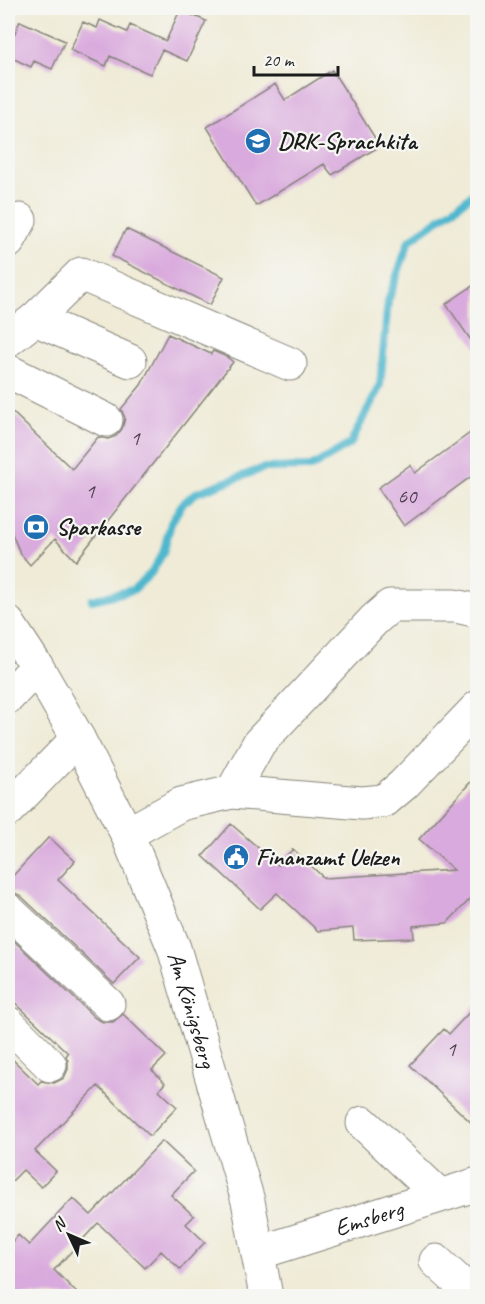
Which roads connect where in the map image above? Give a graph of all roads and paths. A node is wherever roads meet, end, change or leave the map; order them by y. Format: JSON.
{"nodes":[{"id":1,"x":35,"y":319,"type":"junction"},
{"id":2,"x":8,"y":340,"type":"edge"},
{"id":3,"x":130,"y":361,"type":"dead end"},
{"id":4,"x":290,"y":364,"type":"dead end"},
{"id":5,"x":8,"y":371,"type":"edge"},
{"id":6,"x":106,"y":420,"type":"dead end"},
{"id":7,"x":477,"y":611,"type":"edge"},
{"id":8,"x":8,"y":623,"type":"edge"},
{"id":9,"x":37,"y":667,"type":"junction"},
{"id":10,"x":8,"y":697,"type":"edge"},
{"id":11,"x":477,"y":707,"type":"edge"},
{"id":12,"x":78,"y":738,"type":"junction"},
{"id":13,"x":232,"y":792,"type":"junction"},
{"id":14,"x":8,"y":810,"type":"edge"},
{"id":15,"x":127,"y":834,"type":"junction"},
{"id":16,"x":8,"y":909,"type":"edge"},
{"id":17,"x":108,"y":1004,"type":"dead end"},
{"id":18,"x":8,"y":1023,"type":"edge"},
{"id":19,"x":50,"y":1065,"type":"dead end"},
{"id":20,"x":363,"y":1123,"type":"dead end"},
{"id":21,"x":466,"y":1191,"type":"edge"},
{"id":22,"x":258,"y":1252,"type":"junction"},
{"id":23,"x":436,"y":1261,"type":"dead end"},
{"id":24,"x":266,"y":1296,"type":"edge"},
{"id":25,"x":474,"y":1296,"type":"edge"}],
"edges":[{"from":1,"to":2,"type":"street"},
{"from":1,"to":3,"type":"street"},
{"from":1,"to":4,"type":"street"},
{"from":5,"to":6,"type":"street"},
{"from":7,"to":13,"type":"street"},
{"from":8,"to":9,"type":"street","name":"Am Königsberg"},
{"from":9,"to":10,"type":"street"},
{"from":9,"to":12,"type":"street","name":"Am Königsberg"},
{"from":11,"to":13,"type":"street"},
{"from":12,"to":14,"type":"street"},
{"from":12,"to":15,"type":"street","name":"Am Königsberg"},
{"from":13,"to":15,"type":"street"},
{"from":15,"to":22,"type":"street","name":"Am Königsberg"},
{"from":16,"to":17,"type":"street"},
{"from":18,"to":19,"type":"street"},
{"from":20,"to":21,"type":"street"},
{"from":21,"to":22,"type":"street","name":"Emsberg"},
{"from":22,"to":24,"type":"street","name":"Am Königsberg"},
{"from":23,"to":25,"type":"street"}]}
